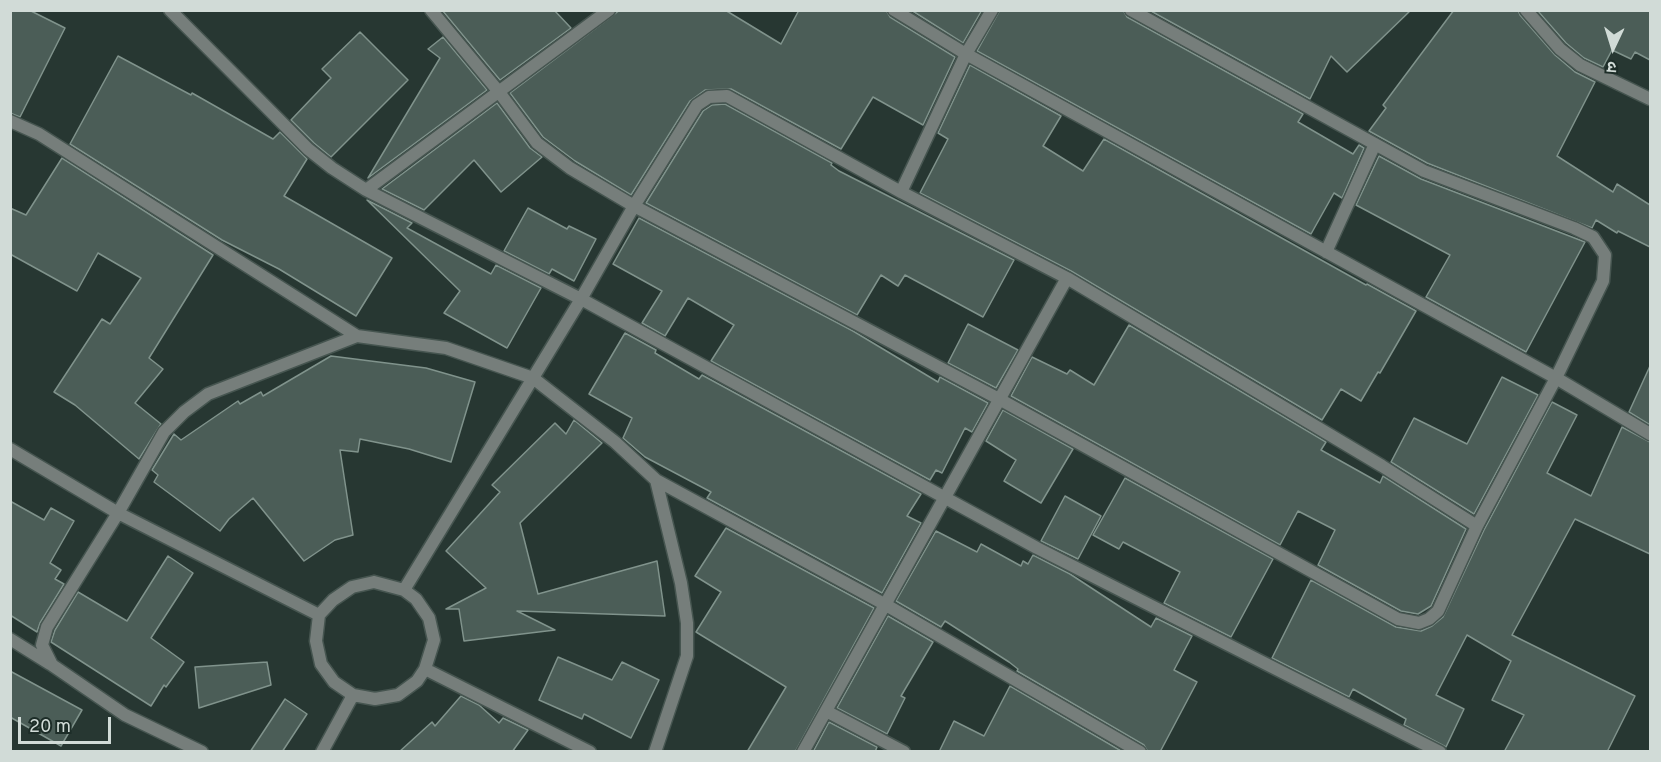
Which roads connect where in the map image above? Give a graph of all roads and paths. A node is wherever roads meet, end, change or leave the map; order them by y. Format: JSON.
{"nodes":[{"id":1,"x":170,"y":10,"type":"edge"},
{"id":2,"x":431,"y":10,"type":"edge"},
{"id":3,"x":609,"y":10,"type":"edge"},
{"id":4,"x":894,"y":10,"type":"edge"},
{"id":5,"x":992,"y":10,"type":"edge"},
{"id":6,"x":1131,"y":10,"type":"edge"},
{"id":7,"x":1526,"y":10,"type":"edge"},
{"id":8,"x":966,"y":54,"type":"junction"},
{"id":9,"x":499,"y":92,"type":"junction"},
{"id":10,"x":1650,"y":99,"type":"edge"},
{"id":11,"x":10,"y":121,"type":"edge"},
{"id":12,"x":1375,"y":144,"type":"junction"},
{"id":13,"x":366,"y":190,"type":"junction"},
{"id":14,"x":901,"y":192,"type":"junction"},
{"id":15,"x":634,"y":206,"type":"junction"},
{"id":16,"x":1326,"y":252,"type":"junction"},
{"id":17,"x":1067,"y":278,"type":"junction"},
{"id":18,"x":581,"y":299,"type":"junction"},
{"id":19,"x":357,"y":336,"type":"junction"},
{"id":20,"x":532,"y":378,"type":"junction"},
{"id":21,"x":1556,"y":378,"type":"junction"},
{"id":22,"x":999,"y":399,"type":"junction"},
{"id":23,"x":1650,"y":434,"type":"edge"},
{"id":24,"x":10,"y":449,"type":"edge"},
{"id":25,"x":656,"y":480,"type":"junction"},
{"id":26,"x":944,"y":499,"type":"junction"},
{"id":27,"x":118,"y":513,"type":"junction"},
{"id":28,"x":1477,"y":526,"type":"junction"},
{"id":29,"x":404,"y":591,"type":"junction"},
{"id":30,"x":886,"y":605,"type":"junction"},
{"id":31,"x":319,"y":615,"type":"junction"},
{"id":32,"x":10,"y":639,"type":"edge"},
{"id":33,"x":51,"y":665,"type":"junction"},
{"id":34,"x":425,"y":669,"type":"junction"},
{"id":35,"x":353,"y":695,"type":"junction"},
{"id":36,"x":826,"y":711,"type":"junction"},
{"id":37,"x":202,"y":752,"type":"edge"},
{"id":38,"x":322,"y":752,"type":"edge"},
{"id":39,"x":590,"y":752,"type":"edge"},
{"id":40,"x":655,"y":752,"type":"edge"},
{"id":41,"x":803,"y":752,"type":"edge"},
{"id":42,"x":904,"y":752,"type":"edge"},
{"id":43,"x":1140,"y":752,"type":"edge"},
{"id":44,"x":1440,"y":752,"type":"edge"}],
"edges":[{"from":1,"to":13,"type":"street"},
{"from":2,"to":9,"type":"street"},
{"from":3,"to":9,"type":"street"},
{"from":4,"to":8,"type":"street"},
{"from":5,"to":8,"type":"street"},
{"from":6,"to":12,"type":"street"},
{"from":7,"to":10,"type":"street"},
{"from":8,"to":14,"type":"street"},
{"from":8,"to":16,"type":"street"},
{"from":9,"to":13,"type":"street"},
{"from":9,"to":15,"type":"street"},
{"from":11,"to":19,"type":"street"},
{"from":12,"to":16,"type":"street"},
{"from":12,"to":21,"type":"street"},
{"from":13,"to":18,"type":"street"},
{"from":14,"to":15,"type":"street"},
{"from":14,"to":17,"type":"street"},
{"from":15,"to":18,"type":"street"},
{"from":15,"to":22,"type":"street"},
{"from":16,"to":21,"type":"street"},
{"from":17,"to":22,"type":"street"},
{"from":17,"to":28,"type":"street"},
{"from":18,"to":20,"type":"street"},
{"from":18,"to":26,"type":"street"},
{"from":19,"to":20,"type":"street"},
{"from":19,"to":27,"type":"street"},
{"from":20,"to":25,"type":"street"},
{"from":20,"to":29,"type":"street"},
{"from":21,"to":23,"type":"street"},
{"from":21,"to":28,"type":"street"},
{"from":22,"to":26,"type":"street"},
{"from":22,"to":28,"type":"street"},
{"from":24,"to":27,"type":"street"},
{"from":25,"to":30,"type":"street"},
{"from":25,"to":40,"type":"street"},
{"from":26,"to":30,"type":"street"},
{"from":26,"to":44,"type":"street"},
{"from":27,"to":31,"type":"street"},
{"from":27,"to":33,"type":"street"},
{"from":29,"to":31,"type":"street"},
{"from":29,"to":34,"type":"street"},
{"from":30,"to":36,"type":"street"},
{"from":30,"to":43,"type":"street"},
{"from":31,"to":35,"type":"street"},
{"from":32,"to":33,"type":"street"},
{"from":33,"to":37,"type":"street"},
{"from":34,"to":35,"type":"street"},
{"from":34,"to":39,"type":"street"},
{"from":35,"to":38,"type":"street"},
{"from":36,"to":41,"type":"street"},
{"from":36,"to":42,"type":"street"}]}
